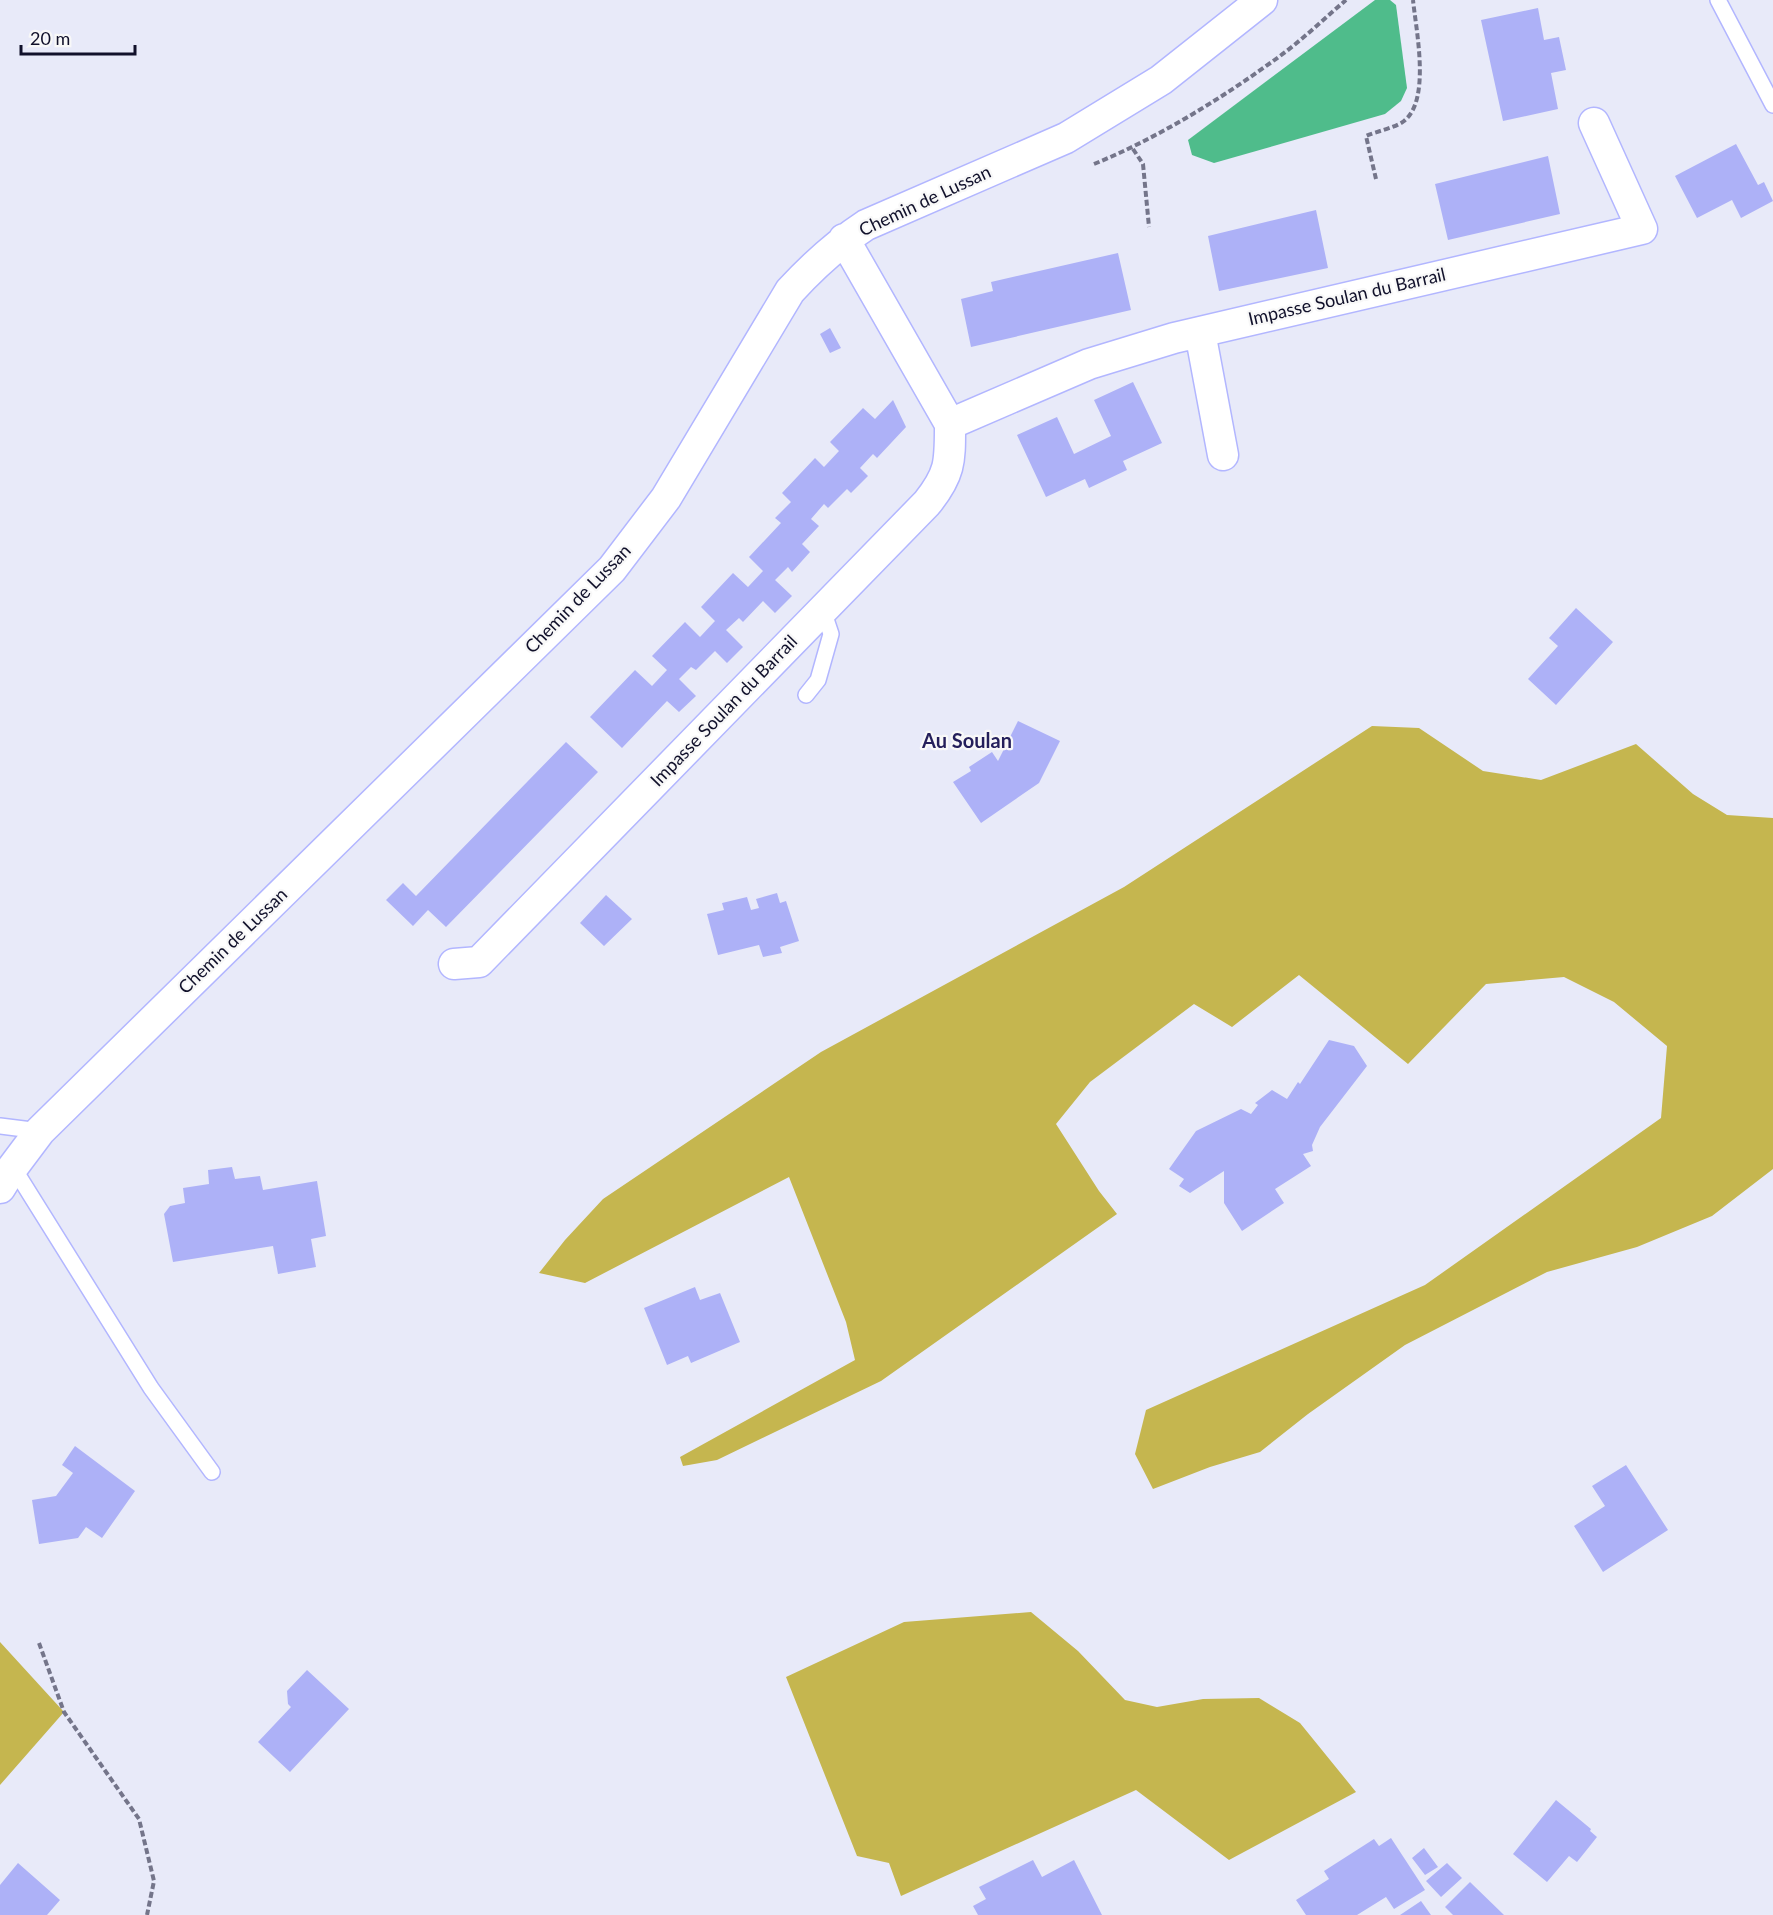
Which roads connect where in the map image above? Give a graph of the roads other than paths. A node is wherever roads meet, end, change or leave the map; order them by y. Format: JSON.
{"nodes":[{"id":1,"x":1262,"y":0,"type":"edge"},
{"id":2,"x":1718,"y":0,"type":"edge"},
{"id":3,"x":1773,"y":105,"type":"edge"},
{"id":4,"x":1594,"y":123,"type":"dead end"},
{"id":5,"x":844,"y":239,"type":"junction"},
{"id":6,"x":1200,"y":332,"type":"junction"},
{"id":7,"x":950,"y":424,"type":"junction"},
{"id":8,"x":1223,"y":455,"type":"dead end"},
{"id":9,"x":823,"y":610,"type":"junction"},
{"id":10,"x":806,"y":695,"type":"dead end"},
{"id":11,"x":454,"y":964,"type":"dead end"},
{"id":12,"x":0,"y":1126,"type":"edge"},
{"id":13,"x":40,"y":1131,"type":"junction"},
{"id":14,"x":6,"y":1178,"type":"edge"},
{"id":15,"x":212,"y":1472,"type":"dead end"}],
"edges":[{"from":1,"to":5,"type":"street","name":"Chemin de Lussan"},
{"from":2,"to":3,"type":"lane"},
{"from":4,"to":6,"type":"street","name":"Impasse Soulan du Barrail"},
{"from":5,"to":7,"type":"street","name":"Impasse Soulan du Barrail"},
{"from":5,"to":13,"type":"street","name":"Chemin de Lussan"},
{"from":6,"to":7,"type":"street","name":"Impasse Soulan du Barrail"},
{"from":6,"to":8,"type":"street"},
{"from":7,"to":9,"type":"street","name":"Impasse Soulan du Barrail"},
{"from":9,"to":10,"type":"lane"},
{"from":9,"to":11,"type":"street","name":"Impasse Soulan du Barrail"},
{"from":12,"to":13,"type":"lane"},
{"from":13,"to":14,"type":"street","name":"Chemin de Lussan"},
{"from":14,"to":15,"type":"lane"}]}
